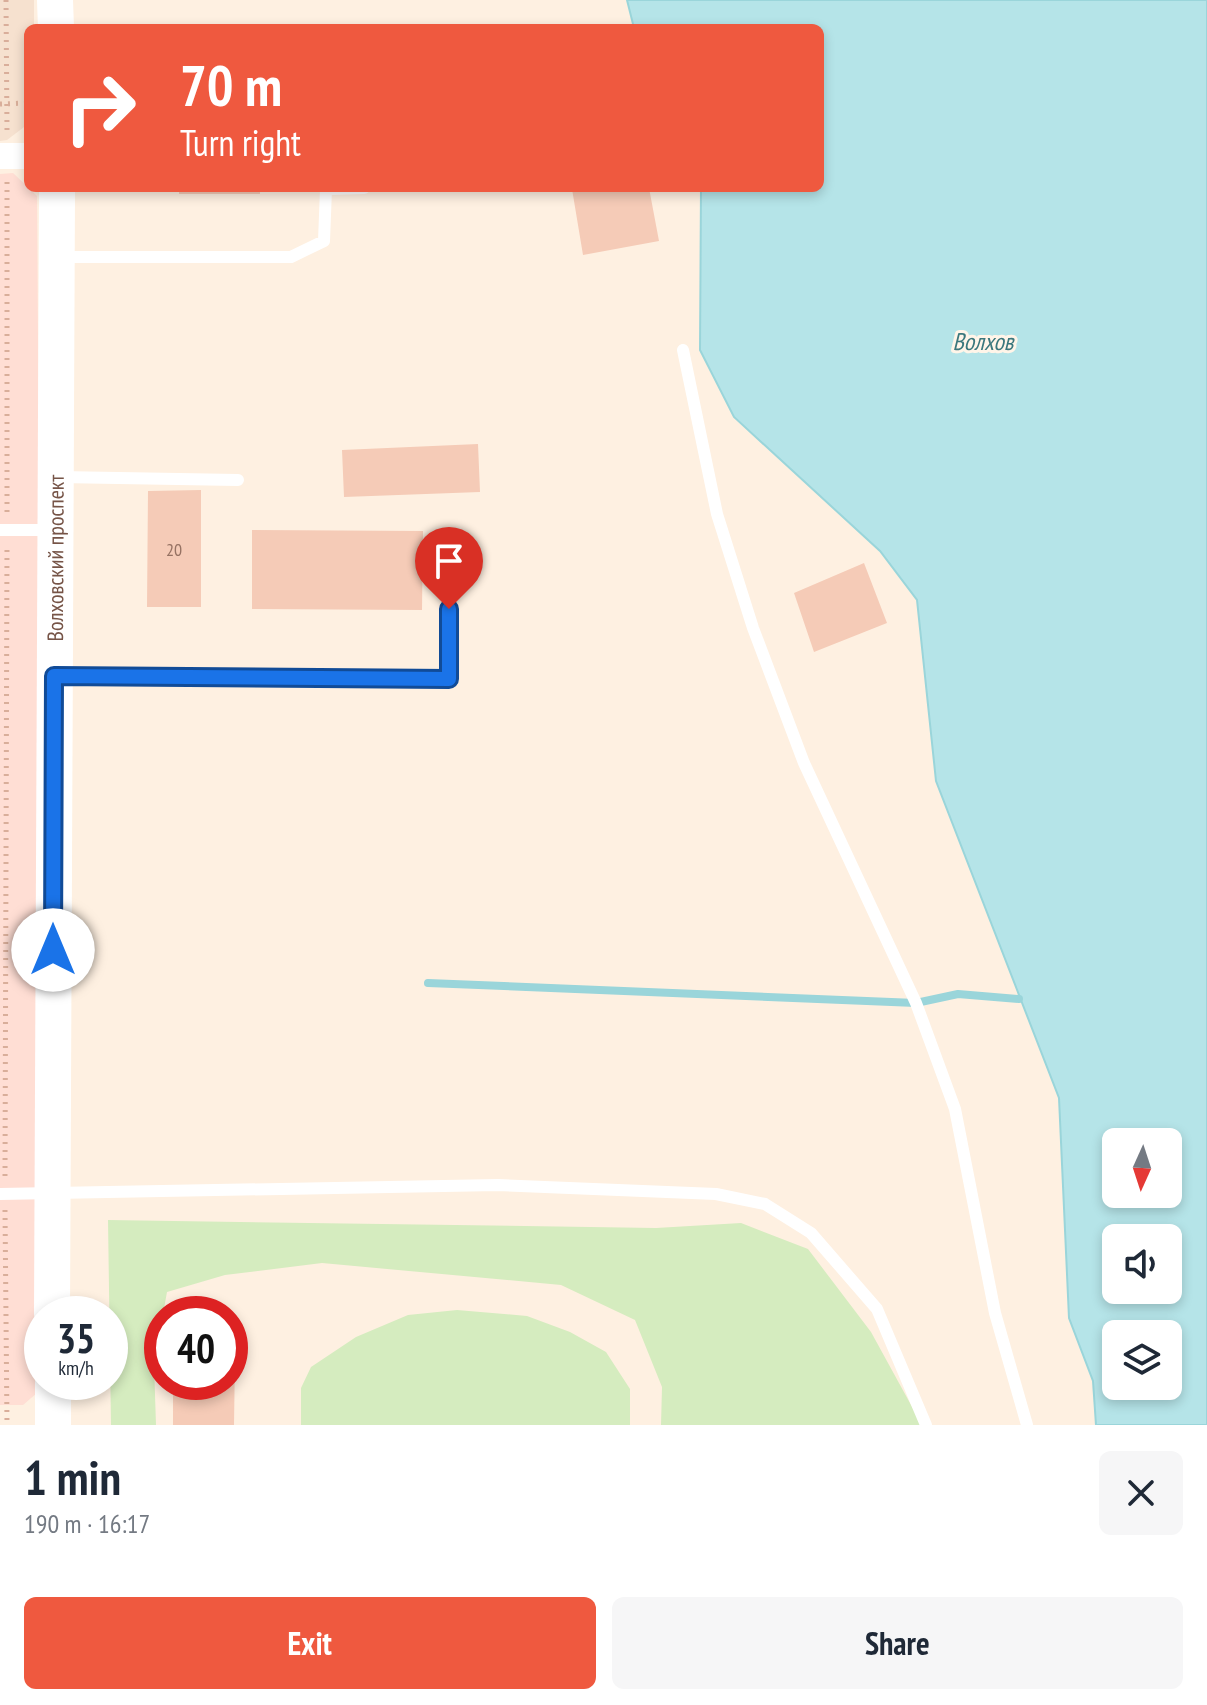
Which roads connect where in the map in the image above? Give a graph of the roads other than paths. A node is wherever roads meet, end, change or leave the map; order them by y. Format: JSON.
{"nodes":[{"id":1,"x":55,"y":0,"type":"edge"},
{"id":2,"x":56,"y":24,"type":"edge"},
{"id":3,"x":57,"y":192,"type":"edge"},
{"id":4,"x":326,"y":192,"type":"edge"},
{"id":5,"x":57,"y":257,"type":"junction"},
{"id":6,"x":683,"y":350,"type":"dead end"},
{"id":7,"x":55,"y":477,"type":"junction"},
{"id":8,"x":238,"y":480,"type":"dead end"},
{"id":9,"x":4,"y":530,"type":"edge"},
{"id":10,"x":55,"y":530,"type":"junction"},
{"id":11,"x":449,"y":609,"type":"dead end"},
{"id":12,"x":54,"y":676,"type":"junction"},
{"id":13,"x":51,"y":1193,"type":"junction"},
{"id":14,"x":2,"y":1194,"type":"edge"},
{"id":15,"x":52,"y":1296,"type":"edge"},
{"id":16,"x":53,"y":1400,"type":"edge"},
{"id":17,"x":33,"y":1425,"type":"edge"},
{"id":18,"x":53,"y":1425,"type":"edge"},
{"id":19,"x":926,"y":1425,"type":"edge"},
{"id":20,"x":1027,"y":1425,"type":"edge"}],
"edges":[{"from":1,"to":2,"type":"street"},
{"from":3,"to":5,"type":"street","name":"Волховский проспект"},
{"from":4,"to":5,"type":"lane"},
{"from":5,"to":7,"type":"street","name":"Волховский проспект"},
{"from":6,"to":20,"type":"lane"},
{"from":7,"to":8,"type":"lane"},
{"from":7,"to":10,"type":"street","name":"Волховский проспект"},
{"from":9,"to":10,"type":"lane"},
{"from":10,"to":12,"type":"street","name":"Волховский проспект"},
{"from":11,"to":12,"type":"lane"},
{"from":12,"to":13,"type":"street","name":"Волховский проспект"},
{"from":13,"to":14,"type":"lane"},
{"from":13,"to":15,"type":"street","name":"Волховский проспект"},
{"from":13,"to":19,"type":"lane"},
{"from":16,"to":18,"type":"street"},
{"from":17,"to":18,"type":"street"}]}
